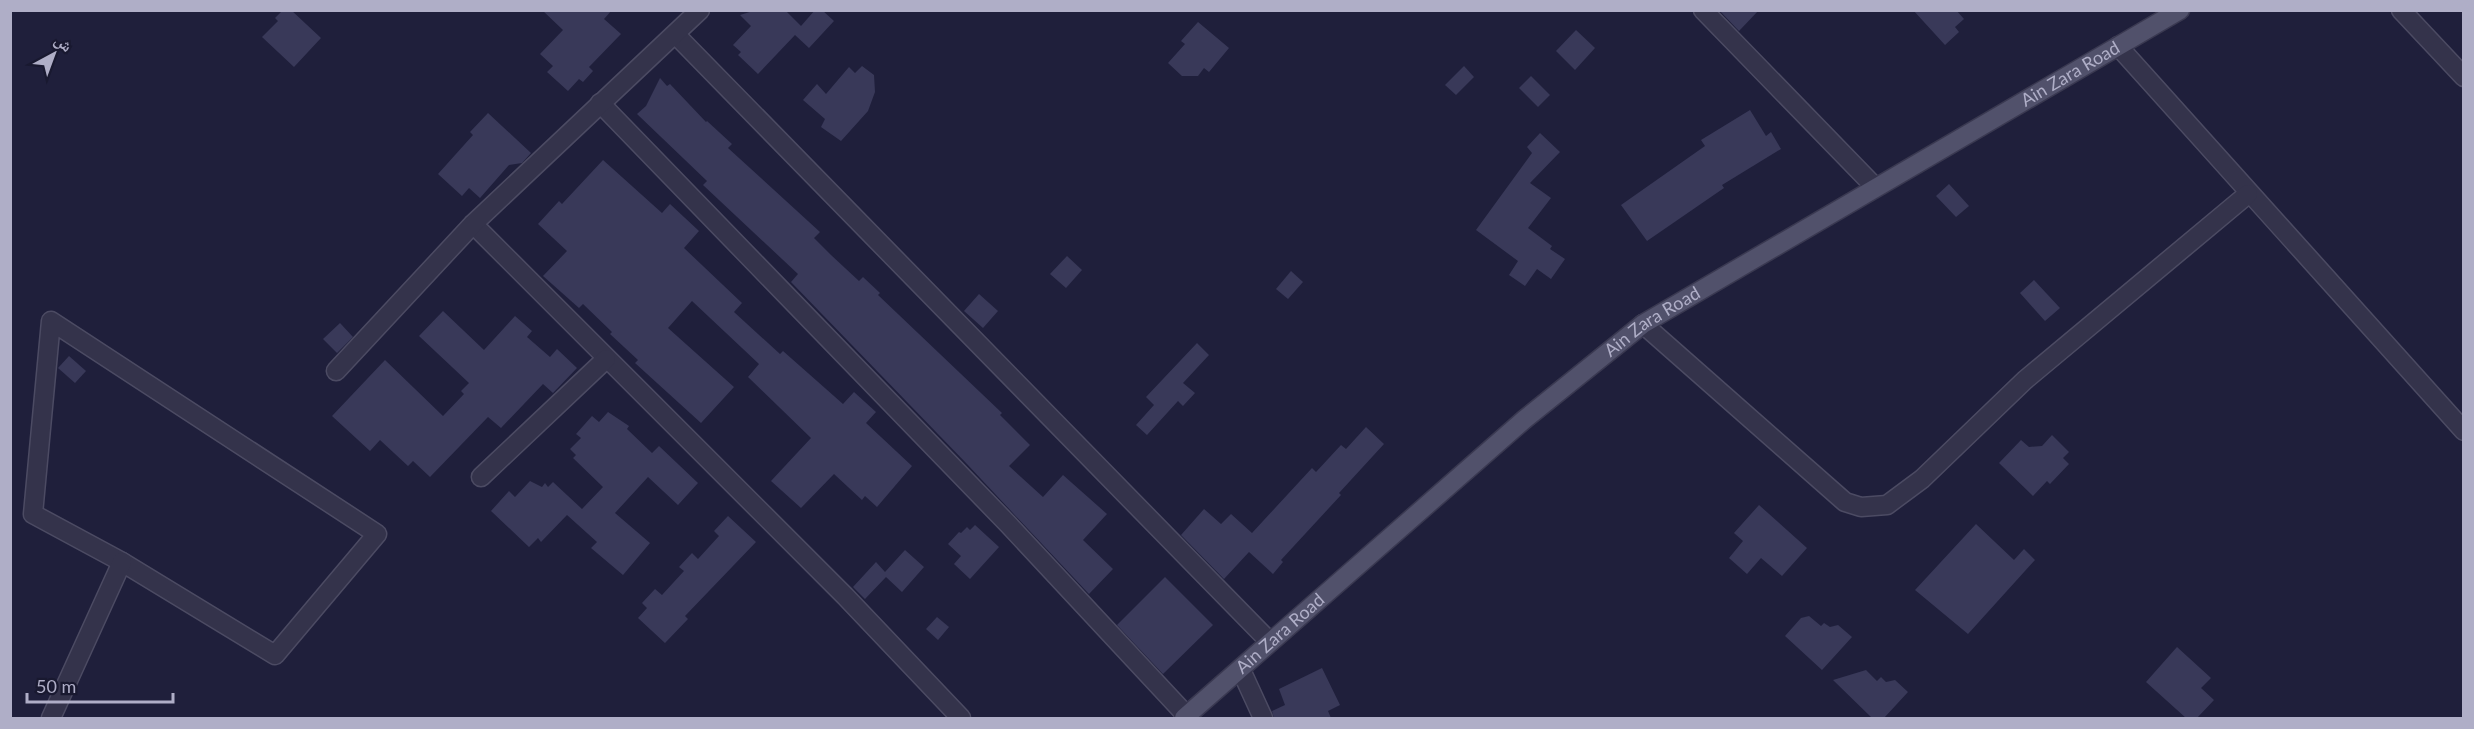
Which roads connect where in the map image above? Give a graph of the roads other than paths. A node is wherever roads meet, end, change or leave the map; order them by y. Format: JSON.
{"nodes":[{"id":1,"x":700,"y":10,"type":"edge"},
{"id":2,"x":1703,"y":10,"type":"edge"},
{"id":3,"x":2180,"y":10,"type":"edge"},
{"id":4,"x":2401,"y":10,"type":"edge"},
{"id":5,"x":676,"y":35,"type":"junction"},
{"id":6,"x":2118,"y":46,"type":"junction"},
{"id":7,"x":2463,"y":77,"type":"edge"},
{"id":8,"x":600,"y":103,"type":"junction"},
{"id":9,"x":1875,"y":187,"type":"junction"},
{"id":10,"x":2248,"y":194,"type":"junction"},
{"id":11,"x":473,"y":224,"type":"junction"},
{"id":12,"x":1643,"y":324,"type":"junction"},
{"id":13,"x":606,"y":359,"type":"junction"},
{"id":14,"x":336,"y":371,"type":"dead end"},
{"id":15,"x":2463,"y":431,"type":"edge"},
{"id":16,"x":481,"y":477,"type":"dead end"},
{"id":17,"x":122,"y":562,"type":"junction"},
{"id":18,"x":1270,"y":642,"type":"junction"},
{"id":19,"x":1241,"y":670,"type":"junction"},
{"id":20,"x":1185,"y":717,"type":"edge"},
{"id":21,"x":51,"y":718,"type":"edge"},
{"id":22,"x":961,"y":718,"type":"edge"},
{"id":23,"x":1263,"y":718,"type":"edge"}],
"edges":[{"from":1,"to":5,"type":"street"},
{"from":2,"to":9,"type":"street"},
{"from":3,"to":6,"type":"main road","name":"Ain Zara Road"},
{"from":4,"to":7,"type":"street"},
{"from":5,"to":8,"type":"street"},
{"from":5,"to":18,"type":"street"},
{"from":6,"to":9,"type":"main road","name":"Ain Zara Road"},
{"from":6,"to":10,"type":"street"},
{"from":8,"to":11,"type":"street"},
{"from":8,"to":20,"type":"street"},
{"from":9,"to":12,"type":"main road","name":"Ain Zara Road"},
{"from":10,"to":12,"type":"street"},
{"from":10,"to":15,"type":"street"},
{"from":11,"to":13,"type":"street"},
{"from":11,"to":14,"type":"street"},
{"from":12,"to":18,"type":"main road","name":"Ain Zara Road"},
{"from":13,"to":16,"type":"street"},
{"from":13,"to":22,"type":"street"},
{"from":17,"to":17,"type":"street"},
{"from":17,"to":21,"type":"street"},
{"from":18,"to":19,"type":"main road","name":"Ain Zara Road"},
{"from":19,"to":20,"type":"main road","name":"Ain Zara Road"},
{"from":19,"to":23,"type":"street"}]}
